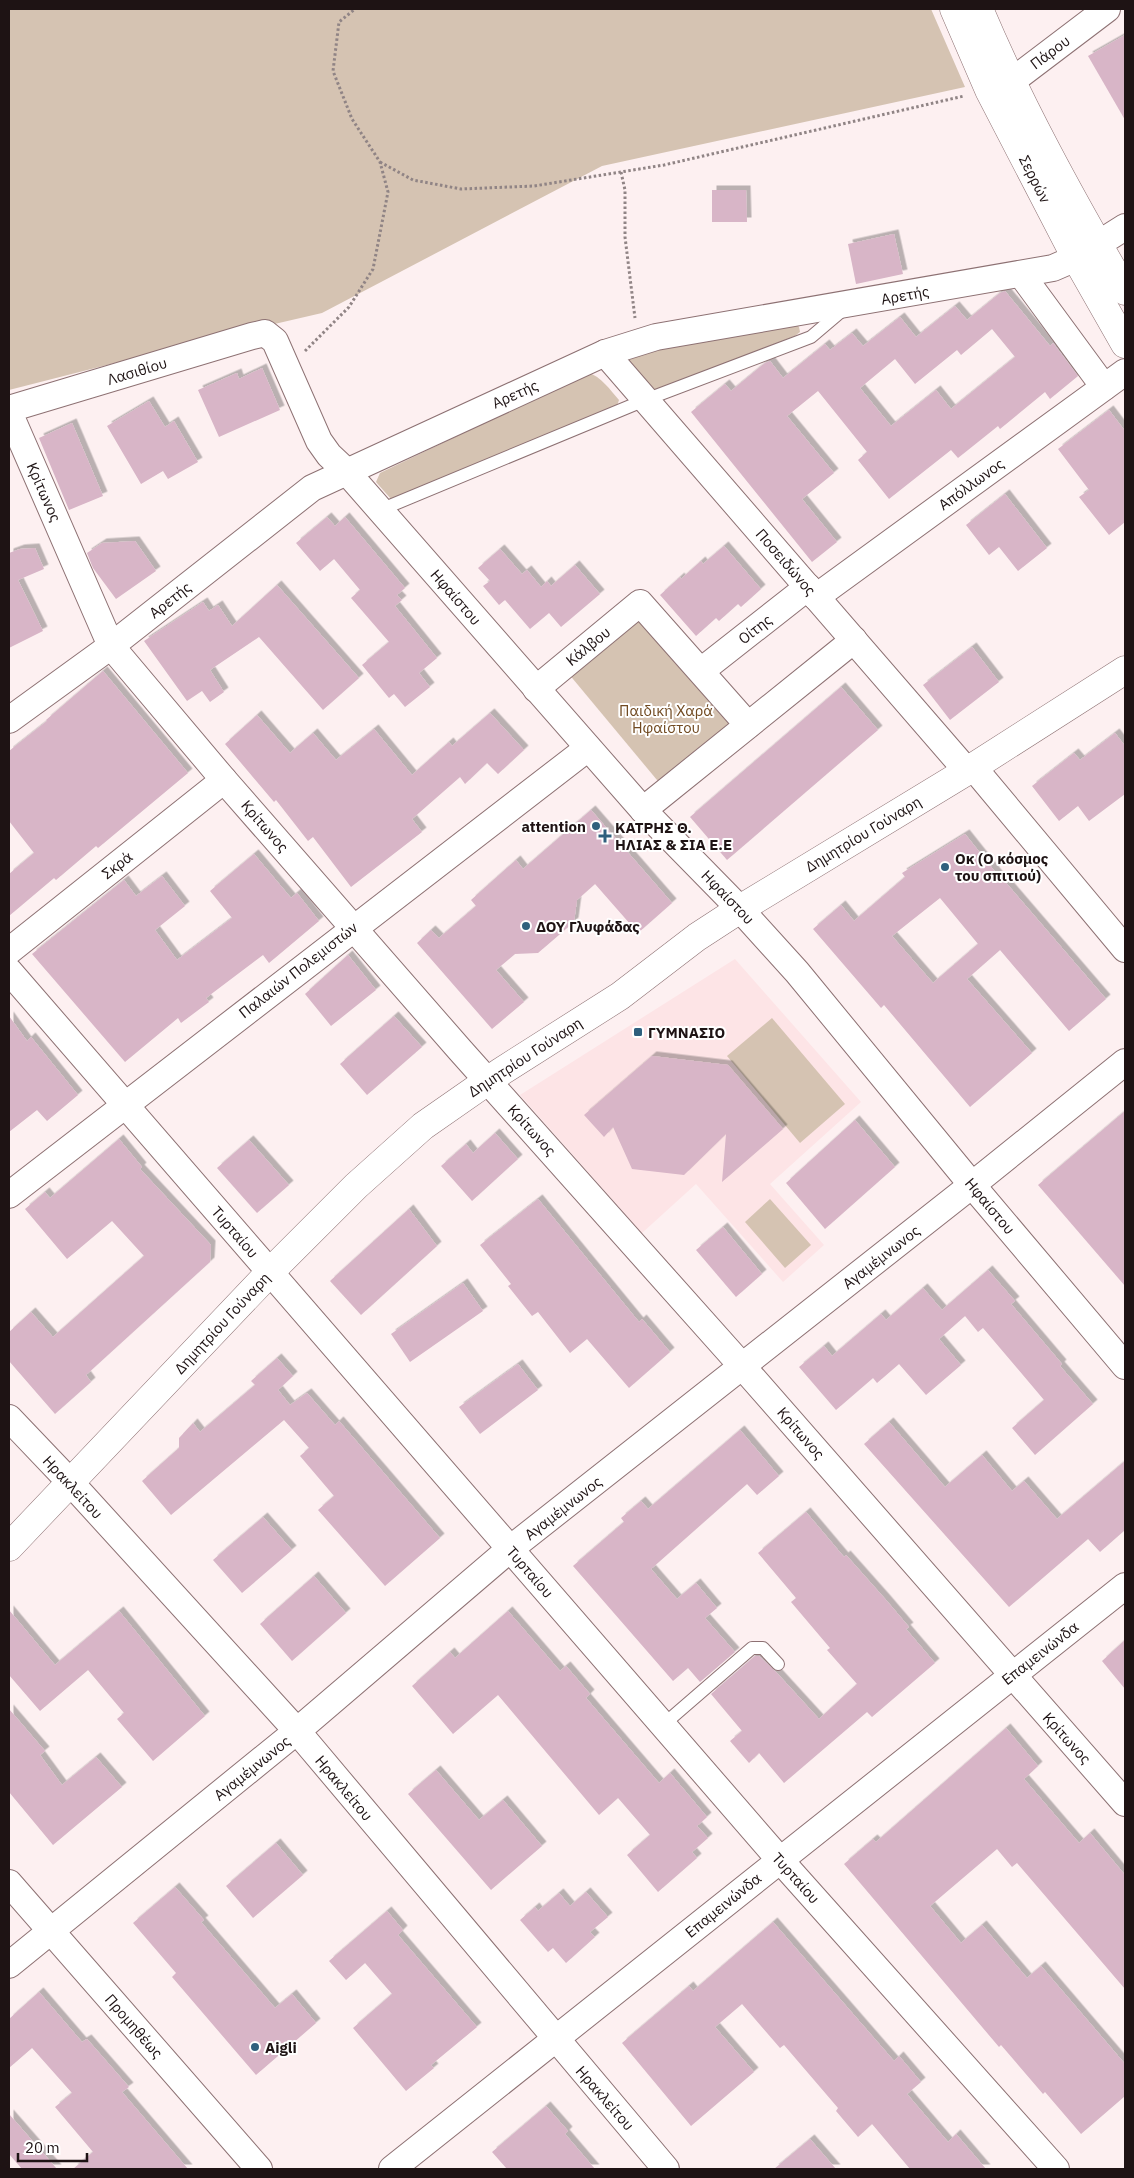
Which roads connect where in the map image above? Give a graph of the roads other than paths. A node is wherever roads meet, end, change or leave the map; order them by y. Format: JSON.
{"nodes":[{"id":1,"x":954,"y":9,"type":"edge"},
{"id":2,"x":979,"y":9,"type":"edge"},
{"id":3,"x":1107,"y":9,"type":"edge"},
{"id":4,"x":1000,"y":86,"type":"junction"},
{"id":5,"x":1125,"y":227,"type":"edge"},
{"id":6,"x":1087,"y":251,"type":"junction"},
{"id":7,"x":1021,"y":274,"type":"junction"},
{"id":8,"x":1125,"y":291,"type":"edge"},
{"id":9,"x":849,"y":305,"type":"junction"},
{"id":10,"x":265,"y":333,"type":"joint"},
{"id":11,"x":1125,"y":344,"type":"edge"},
{"id":12,"x":605,"y":353,"type":"junction"},
{"id":13,"x":1125,"y":372,"type":"edge"},
{"id":14,"x":1104,"y":387,"type":"junction"},
{"id":15,"x":645,"y":400,"type":"junction"},
{"id":16,"x":9,"y":411,"type":"edge"},
{"id":17,"x":346,"y":471,"type":"junction"},
{"id":18,"x":380,"y":510,"type":"junction"},
{"id":19,"x":812,"y":592,"type":"junction"},
{"id":20,"x":854,"y":640,"type":"junction"},
{"id":21,"x":111,"y":646,"type":"junction"},
{"id":22,"x":1125,"y":670,"type":"edge"},
{"id":23,"x":701,"y":671,"type":"junction"},
{"id":24,"x":536,"y":689,"type":"junction"},
{"id":25,"x":9,"y":720,"type":"edge"},
{"id":26,"x":748,"y":725,"type":"junction"},
{"id":27,"x":588,"y":748,"type":"junction"},
{"id":28,"x":970,"y":769,"type":"junction"},
{"id":29,"x":224,"y":780,"type":"junction"},
{"id":30,"x":643,"y":810,"type":"junction"},
{"id":31,"x":740,"y":909,"type":"junction"},
{"id":32,"x":353,"y":927,"type":"junction"},
{"id":33,"x":1125,"y":949,"type":"edge"},
{"id":34,"x":9,"y":951,"type":"edge"},
{"id":35,"x":9,"y":971,"type":"edge"},
{"id":36,"x":1125,"y":1062,"type":"edge"},
{"id":37,"x":488,"y":1080,"type":"junction"},
{"id":38,"x":126,"y":1105,"type":"junction"},
{"id":39,"x":972,"y":1185,"type":"junction"},
{"id":40,"x":9,"y":1195,"type":"edge"},
{"id":41,"x":270,"y":1273,"type":"junction"},
{"id":42,"x":742,"y":1366,"type":"junction"},
{"id":43,"x":1125,"y":1366,"type":"edge"},
{"id":44,"x":9,"y":1418,"type":"edge"},
{"id":45,"x":71,"y":1483,"type":"junction"},
{"id":46,"x":9,"y":1547,"type":"edge"},
{"id":47,"x":510,"y":1549,"type":"junction"},
{"id":48,"x":1125,"y":1586,"type":"edge"},
{"id":49,"x":778,"y":1664,"type":"dead end"},
{"id":50,"x":1012,"y":1676,"type":"junction"},
{"id":51,"x":664,"y":1725,"type":"junction"},
{"id":52,"x":297,"y":1731,"type":"junction"},
{"id":53,"x":1125,"y":1803,"type":"edge"},
{"id":54,"x":780,"y":1860,"type":"junction"},
{"id":55,"x":9,"y":1882,"type":"edge"},
{"id":56,"x":51,"y":1931,"type":"junction"},
{"id":57,"x":9,"y":1965,"type":"edge"},
{"id":58,"x":555,"y":2040,"type":"junction"},
{"id":59,"x":259,"y":2169,"type":"edge"},
{"id":60,"x":392,"y":2169,"type":"edge"},
{"id":61,"x":666,"y":2169,"type":"edge"},
{"id":62,"x":1056,"y":2169,"type":"edge"}],
"edges":[{"from":1,"to":4,"type":"main road","name":"Σερρών"},
{"from":2,"to":4,"type":"main road","name":"Σερρών"},
{"from":3,"to":4,"type":"street","name":"Πάρου"},
{"from":4,"to":6,"type":"main road","name":"Σερρών"},
{"from":5,"to":6,"type":"street","name":"Αρετής"},
{"from":6,"to":7,"type":"street","name":"Αρετής"},
{"from":6,"to":8,"type":"main road","name":"Σερρών"},
{"from":6,"to":11,"type":"main road","name":"Σερρών"},
{"from":7,"to":9,"type":"street","name":"Αρετής"},
{"from":7,"to":14,"type":"street"},
{"from":9,"to":12,"type":"street","name":"Αρετής"},
{"from":9,"to":15,"type":"lane"},
{"from":10,"to":16,"type":"street","name":"Λασιθίου"},
{"from":10,"to":17,"type":"street","name":"Ηφαίστου"},
{"from":12,"to":15,"type":"street","name":"Ποσειδώνος"},
{"from":12,"to":17,"type":"street","name":"Αρετής"},
{"from":13,"to":14,"type":"street","name":"Απόλλωνος"},
{"from":14,"to":19,"type":"street","name":"Απόλλωνος"},
{"from":15,"to":18,"type":"lane"},
{"from":15,"to":19,"type":"street","name":"Ποσειδώνος"},
{"from":16,"to":21,"type":"street","name":"Κρίτωνος"},
{"from":17,"to":18,"type":"street","name":"Ηφαίστου"},
{"from":17,"to":21,"type":"street","name":"Αρετής"},
{"from":18,"to":24,"type":"street","name":"Ηφαίστου"},
{"from":19,"to":20,"type":"street","name":"Ποσειδώνος"},
{"from":19,"to":23,"type":"street","name":"Οίτης"},
{"from":20,"to":26,"type":"street"},
{"from":20,"to":28,"type":"street","name":"Ποσειδώνος"},
{"from":21,"to":25,"type":"street","name":"Αρετής"},
{"from":21,"to":29,"type":"street","name":"Κρίτωνος"},
{"from":22,"to":28,"type":"main road","name":"Δημητρίου Γούναρη"},
{"from":23,"to":24,"type":"street","name":"Κάλβου"},
{"from":23,"to":26,"type":"street"},
{"from":24,"to":27,"type":"street","name":"Ηφαίστου"},
{"from":26,"to":30,"type":"street"},
{"from":27,"to":30,"type":"street","name":"Ηφαίστου"},
{"from":27,"to":32,"type":"street","name":"Παλαιών Πολεμιστών"},
{"from":28,"to":31,"type":"main road","name":"Δημητρίου Γούναρη"},
{"from":28,"to":33,"type":"street","name":"Ποσειδώνος"},
{"from":29,"to":32,"type":"street","name":"Κρίτωνος"},
{"from":29,"to":34,"type":"street","name":"Σκρά"},
{"from":30,"to":31,"type":"street","name":"Ηφαίστου"},
{"from":31,"to":37,"type":"main road","name":"Δημητρίου Γούναρη"},
{"from":31,"to":39,"type":"street","name":"Ηφαίστου"},
{"from":32,"to":37,"type":"street","name":"Κρίτωνος"},
{"from":32,"to":38,"type":"street","name":"Παλαιών Πολεμιστών"},
{"from":35,"to":38,"type":"street","name":"Τυρταίου"},
{"from":36,"to":39,"type":"street","name":"Αγαμέμνωνος"},
{"from":37,"to":41,"type":"main road","name":"Δημητρίου Γούναρη"},
{"from":37,"to":42,"type":"street","name":"Κρίτωνος"},
{"from":38,"to":40,"type":"street","name":"Παλαιών Πολεμιστών"},
{"from":38,"to":41,"type":"street","name":"Τυρταίου"},
{"from":39,"to":42,"type":"street","name":"Αγαμέμνωνος"},
{"from":39,"to":43,"type":"street","name":"Ηφαίστου"},
{"from":41,"to":45,"type":"main road","name":"Δημητρίου Γούναρη"},
{"from":41,"to":47,"type":"street","name":"Τυρταίου"},
{"from":42,"to":47,"type":"street","name":"Αγαμέμνωνος"},
{"from":42,"to":50,"type":"street","name":"Κρίτωνος"},
{"from":44,"to":45,"type":"street","name":"Ηρακλείτου"},
{"from":45,"to":46,"type":"main road","name":"Δημητρίου Γούναρη"},
{"from":45,"to":52,"type":"street","name":"Ηρακλείτου"},
{"from":47,"to":51,"type":"street","name":"Τυρταίου"},
{"from":47,"to":52,"type":"street","name":"Αγαμέμνωνος"},
{"from":48,"to":50,"type":"street","name":"Επαμεινώνδα"},
{"from":49,"to":51,"type":"lane"},
{"from":50,"to":53,"type":"street","name":"Κρίτωνος"},
{"from":50,"to":54,"type":"street","name":"Επαμεινώνδα"},
{"from":51,"to":54,"type":"street","name":"Τυρταίου"},
{"from":52,"to":56,"type":"street","name":"Αγαμέμνωνος"},
{"from":52,"to":58,"type":"street","name":"Ηρακλείτου"},
{"from":54,"to":58,"type":"street","name":"Επαμεινώνδα"},
{"from":54,"to":62,"type":"street","name":"Τυρταίου"},
{"from":55,"to":56,"type":"street","name":"Προμηθέως"},
{"from":56,"to":57,"type":"street","name":"Αγαμέμνωνος"},
{"from":56,"to":59,"type":"street","name":"Προμηθέως"},
{"from":58,"to":60,"type":"street","name":"Επαμεινώνδα"},
{"from":58,"to":61,"type":"street","name":"Ηρακλείτου"}]}
